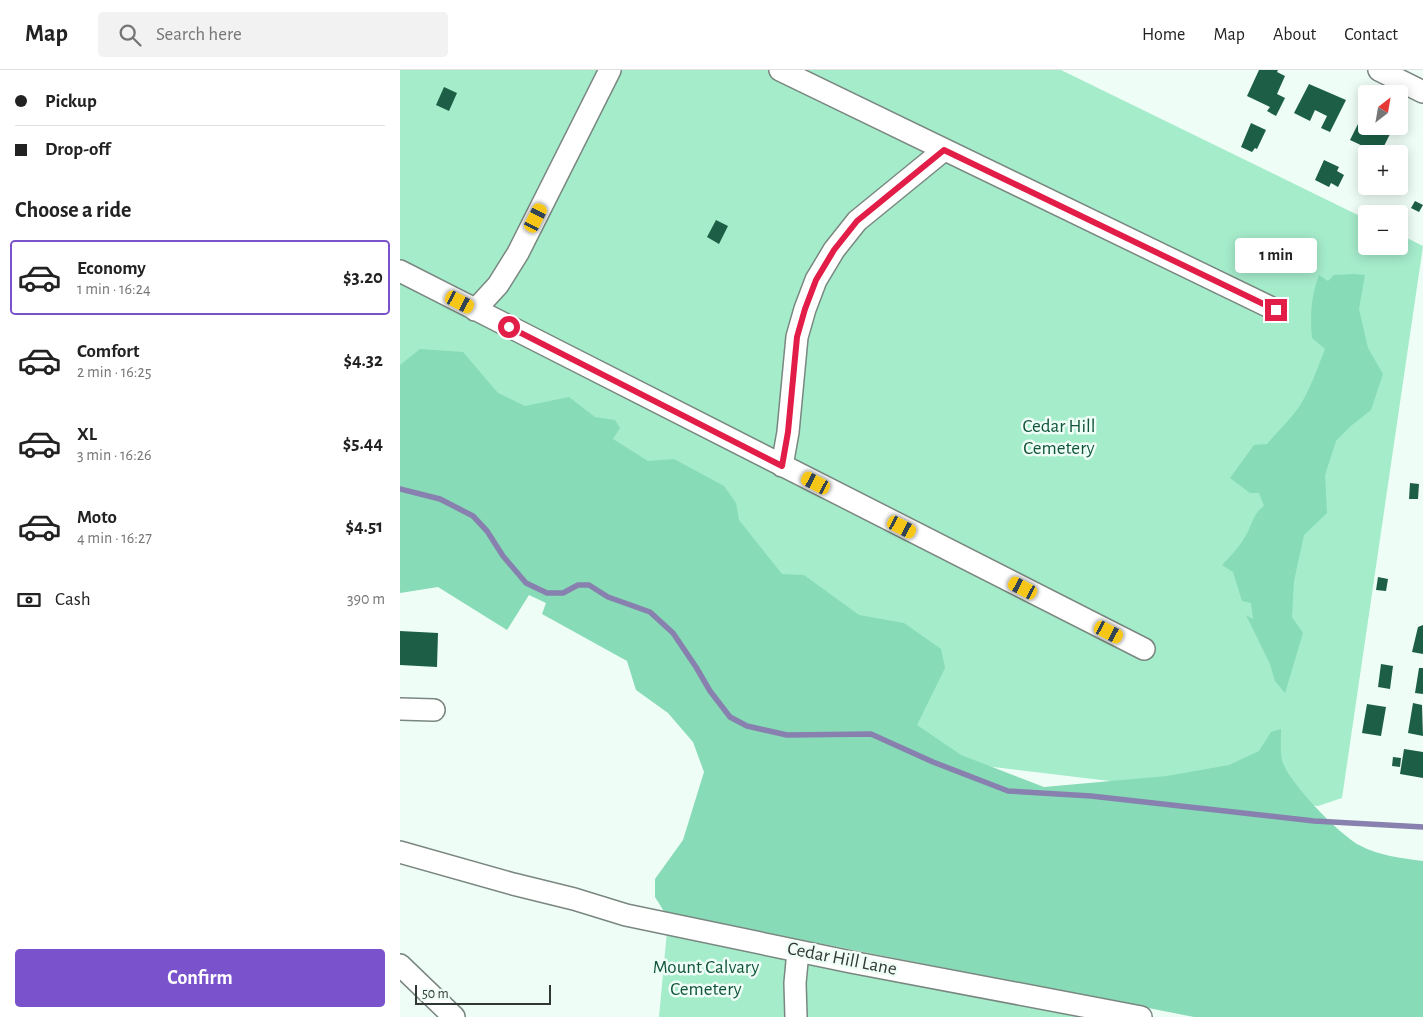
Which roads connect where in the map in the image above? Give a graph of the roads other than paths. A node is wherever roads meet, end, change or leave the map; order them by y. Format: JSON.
{"nodes":[{"id":1,"x":610,"y":70,"type":"edge"},
{"id":2,"x":780,"y":70,"type":"edge"},
{"id":3,"x":1378,"y":70,"type":"edge"},
{"id":4,"x":1422,"y":88,"type":"edge"},
{"id":5,"x":944,"y":150,"type":"junction"},
{"id":6,"x":400,"y":272,"type":"edge"},
{"id":7,"x":475,"y":310,"type":"junction"},
{"id":8,"x":1276,"y":310,"type":"dead end"},
{"id":9,"x":782,"y":466,"type":"junction"},
{"id":10,"x":1144,"y":650,"type":"dead end"},
{"id":11,"x":400,"y":709,"type":"edge"},
{"id":12,"x":434,"y":710,"type":"dead end"},
{"id":13,"x":400,"y":852,"type":"edge"},
{"id":14,"x":798,"y":951,"type":"junction"},
{"id":15,"x":400,"y":965,"type":"edge"},
{"id":16,"x":1085,"y":1012,"type":"edge"},
{"id":17,"x":454,"y":1017,"type":"edge"},
{"id":18,"x":796,"y":1017,"type":"edge"},
{"id":19,"x":1141,"y":1017,"type":"edge"}],
"edges":[{"from":1,"to":7,"type":"street"},
{"from":2,"to":5,"type":"street"},
{"from":3,"to":4,"type":"street"},
{"from":5,"to":8,"type":"street"},
{"from":5,"to":9,"type":"street"},
{"from":6,"to":7,"type":"street"},
{"from":7,"to":9,"type":"street"},
{"from":9,"to":10,"type":"street"},
{"from":11,"to":12,"type":"street"},
{"from":13,"to":14,"type":"street","name":"Cedar Hill Lane"},
{"from":14,"to":16,"type":"street","name":"Cedar Hill Lane"},
{"from":14,"to":18,"type":"street"},
{"from":15,"to":17,"type":"street"},
{"from":16,"to":19,"type":"street","name":"Cedar Hill Lane"}]}
